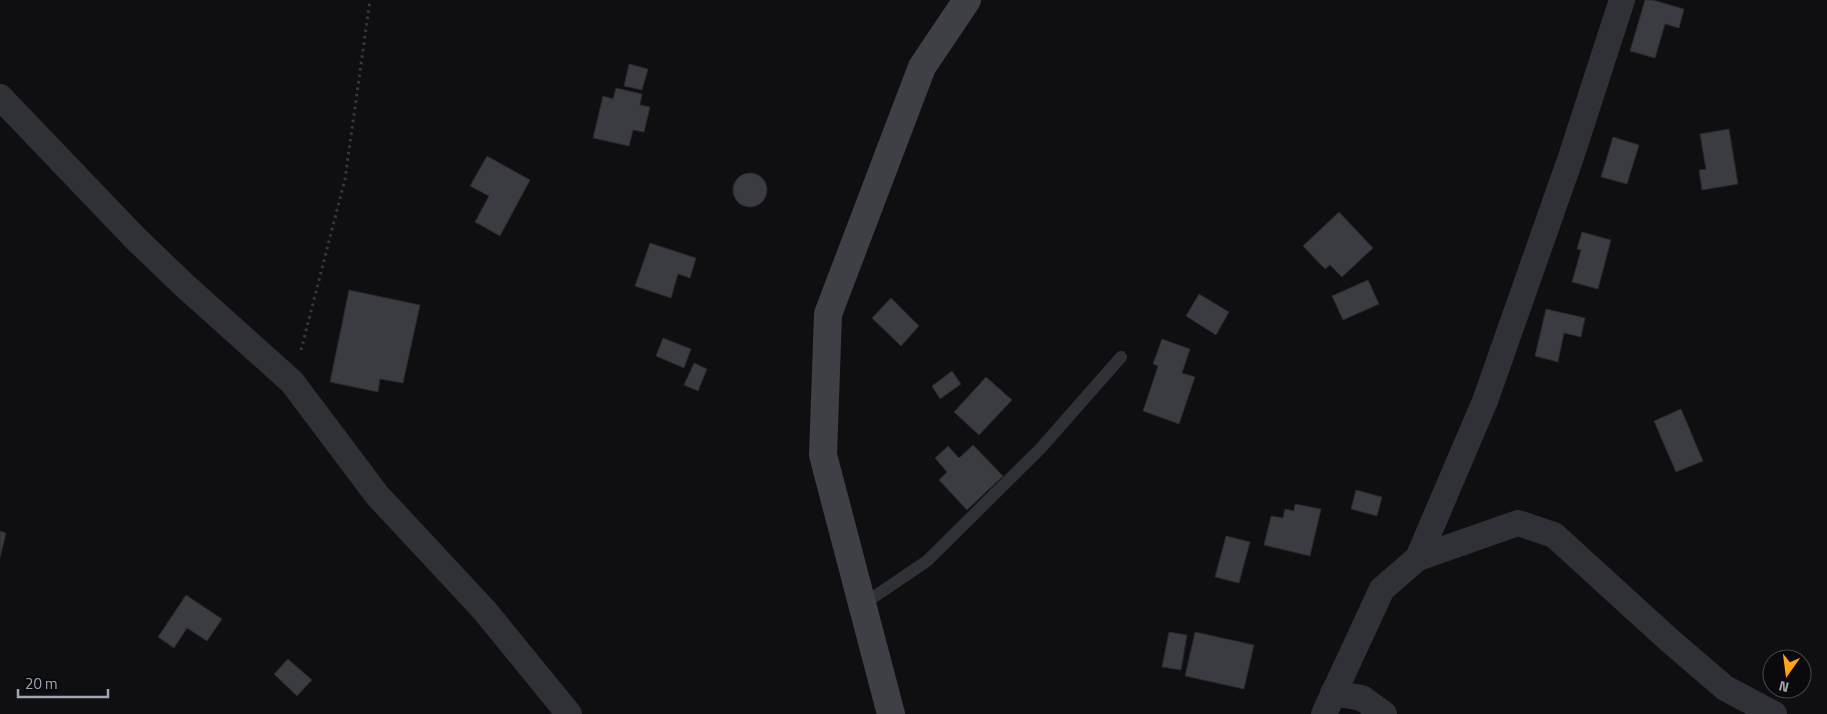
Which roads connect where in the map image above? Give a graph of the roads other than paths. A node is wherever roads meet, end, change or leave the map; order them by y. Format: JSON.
{"nodes":[{"id":1,"x":967,"y":0,"type":"edge"},
{"id":2,"x":1622,"y":0,"type":"edge"},
{"id":3,"x":0,"y":97,"type":"edge"},
{"id":4,"x":1121,"y":357,"type":"dead end"},
{"id":5,"x":1418,"y":558,"type":"junction"},
{"id":6,"x":862,"y":605,"type":"junction"},
{"id":7,"x":1329,"y":704,"type":"edge"},
{"id":8,"x":569,"y":714,"type":"edge"},
{"id":9,"x":891,"y":714,"type":"edge"},
{"id":10,"x":1384,"y":714,"type":"edge"},
{"id":11,"x":1774,"y":714,"type":"edge"}],
"edges":[{"from":1,"to":6,"type":"main road"},
{"from":2,"to":5,"type":"street"},
{"from":3,"to":8,"type":"street"},
{"from":4,"to":6,"type":"lane"},
{"from":5,"to":7,"type":"street"},
{"from":5,"to":11,"type":"street"},
{"from":6,"to":9,"type":"main road"},
{"from":7,"to":10,"type":"street"}]}
